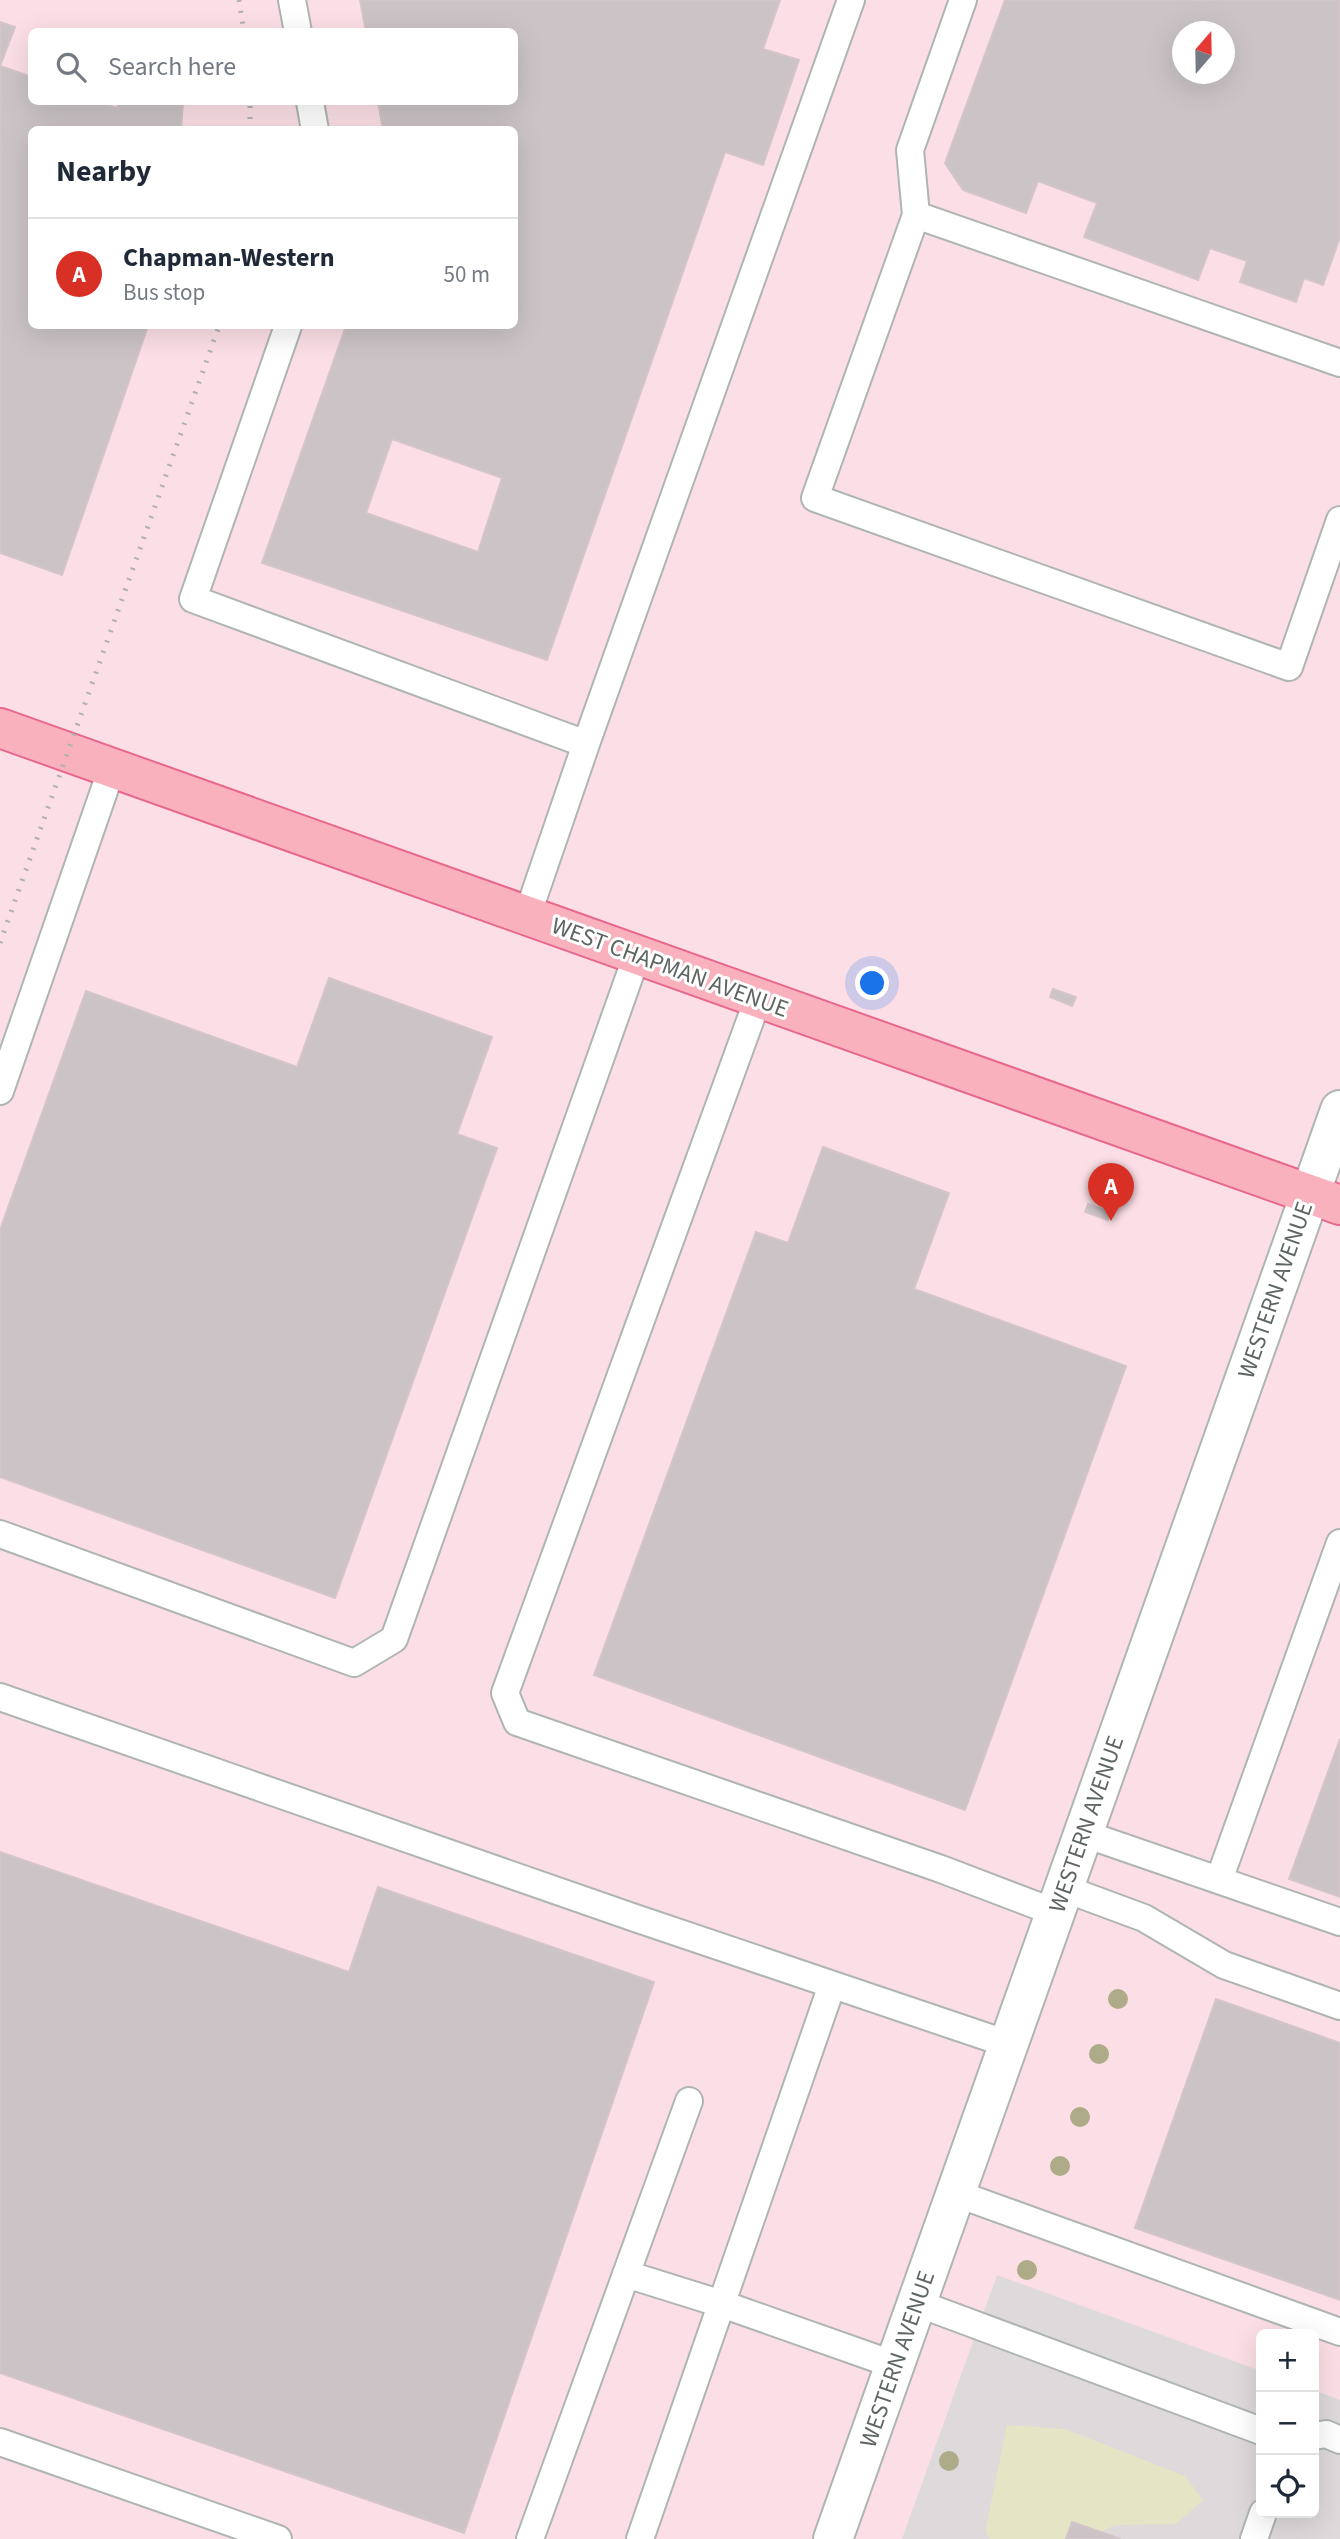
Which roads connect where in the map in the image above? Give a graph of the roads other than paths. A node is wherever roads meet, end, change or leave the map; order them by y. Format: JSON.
{"nodes":[{"id":1,"x":292,"y":0,"type":"edge"},
{"id":2,"x":851,"y":0,"type":"edge"},
{"id":3,"x":963,"y":0,"type":"edge"},
{"id":4,"x":297,"y":28,"type":"edge"},
{"id":5,"x":311,"y":105,"type":"edge"},
{"id":6,"x":314,"y":126,"type":"edge"},
{"id":7,"x":916,"y":215,"type":"junction"},
{"id":8,"x":287,"y":329,"type":"edge"},
{"id":9,"x":1340,"y":363,"type":"edge"},
{"id":10,"x":1340,"y":520,"type":"edge"},
{"id":11,"x":0,"y":728,"type":"edge"},
{"id":12,"x":586,"y":744,"type":"junction"},
{"id":13,"x":112,"y":768,"type":"junction"},
{"id":14,"x":527,"y":916,"type":"junction"},
{"id":15,"x":637,"y":955,"type":"junction"},
{"id":16,"x":758,"y":999,"type":"junction"},
{"id":17,"x":0,"y":1091,"type":"edge"},
{"id":18,"x":1340,"y":1110,"type":"edge"},
{"id":19,"x":1325,"y":1200,"type":"edge"},
{"id":20,"x":0,"y":1534,"type":"edge"},
{"id":21,"x":1340,"y":1543,"type":"edge"},
{"id":22,"x":0,"y":1697,"type":"edge"},
{"id":23,"x":1082,"y":1833,"type":"junction"},
{"id":24,"x":1219,"y":1880,"type":"junction"},
{"id":25,"x":1059,"y":1900,"type":"junction"},
{"id":26,"x":1340,"y":1923,"type":"edge"},
{"id":27,"x":832,"y":1985,"type":"junction"},
{"id":28,"x":1340,"y":2006,"type":"edge"},
{"id":29,"x":1009,"y":2043,"type":"junction"},
{"id":30,"x":689,"y":2101,"type":"dead end"},
{"id":31,"x":955,"y":2193,"type":"junction"},
{"id":32,"x":626,"y":2274,"type":"junction"},
{"id":33,"x":916,"y":2303,"type":"junction"},
{"id":34,"x":722,"y":2304,"type":"junction"},
{"id":35,"x":1340,"y":2332,"type":"edge"},
{"id":36,"x":895,"y":2365,"type":"junction"},
{"id":37,"x":1256,"y":2429,"type":"edge"},
{"id":38,"x":1319,"y":2435,"type":"edge"},
{"id":39,"x":1340,"y":2440,"type":"edge"},
{"id":40,"x":0,"y":2442,"type":"edge"},
{"id":41,"x":1261,"y":2518,"type":"edge"},
{"id":42,"x":278,"y":2539,"type":"edge"},
{"id":43,"x":530,"y":2539,"type":"edge"},
{"id":44,"x":640,"y":2539,"type":"edge"},
{"id":45,"x":833,"y":2539,"type":"edge"},
{"id":46,"x":1254,"y":2539,"type":"edge"}],
"edges":[{"from":1,"to":4,"type":"lane"},
{"from":2,"to":12,"type":"lane"},
{"from":3,"to":7,"type":"lane"},
{"from":5,"to":6,"type":"lane"},
{"from":7,"to":9,"type":"lane"},
{"from":7,"to":10,"type":"lane"},
{"from":8,"to":12,"type":"lane"},
{"from":11,"to":13,"type":"main road","name":"WEST CHAPMAN AVENUE"},
{"from":12,"to":14,"type":"lane"},
{"from":13,"to":14,"type":"main road","name":"WEST CHAPMAN AVENUE"},
{"from":13,"to":17,"type":"lane"},
{"from":14,"to":15,"type":"main road","name":"WEST CHAPMAN AVENUE"},
{"from":15,"to":16,"type":"main road","name":"WEST CHAPMAN AVENUE"},
{"from":15,"to":20,"type":"lane"},
{"from":16,"to":19,"type":"main road","name":"WEST CHAPMAN AVENUE"},
{"from":16,"to":25,"type":"lane"},
{"from":18,"to":19,"type":"street","name":"WESTERN AVENUE"},
{"from":19,"to":23,"type":"street","name":"WESTERN AVENUE"},
{"from":21,"to":24,"type":"lane"},
{"from":22,"to":27,"type":"lane"},
{"from":23,"to":24,"type":"lane"},
{"from":23,"to":25,"type":"street","name":"WESTERN AVENUE"},
{"from":24,"to":26,"type":"lane"},
{"from":25,"to":28,"type":"lane"},
{"from":25,"to":29,"type":"street","name":"WESTERN AVENUE"},
{"from":27,"to":29,"type":"lane"},
{"from":27,"to":34,"type":"lane"},
{"from":29,"to":31,"type":"street","name":"WESTERN AVENUE"},
{"from":30,"to":32,"type":"lane"},
{"from":31,"to":33,"type":"street","name":"WESTERN AVENUE"},
{"from":31,"to":35,"type":"lane"},
{"from":32,"to":34,"type":"lane"},
{"from":32,"to":43,"type":"lane"},
{"from":33,"to":36,"type":"street","name":"WESTERN AVENUE"},
{"from":33,"to":37,"type":"lane"},
{"from":34,"to":36,"type":"lane"},
{"from":34,"to":44,"type":"lane"},
{"from":36,"to":45,"type":"street","name":"WESTERN AVENUE"},
{"from":38,"to":39,"type":"lane"},
{"from":40,"to":42,"type":"lane"},
{"from":41,"to":46,"type":"lane"}]}
